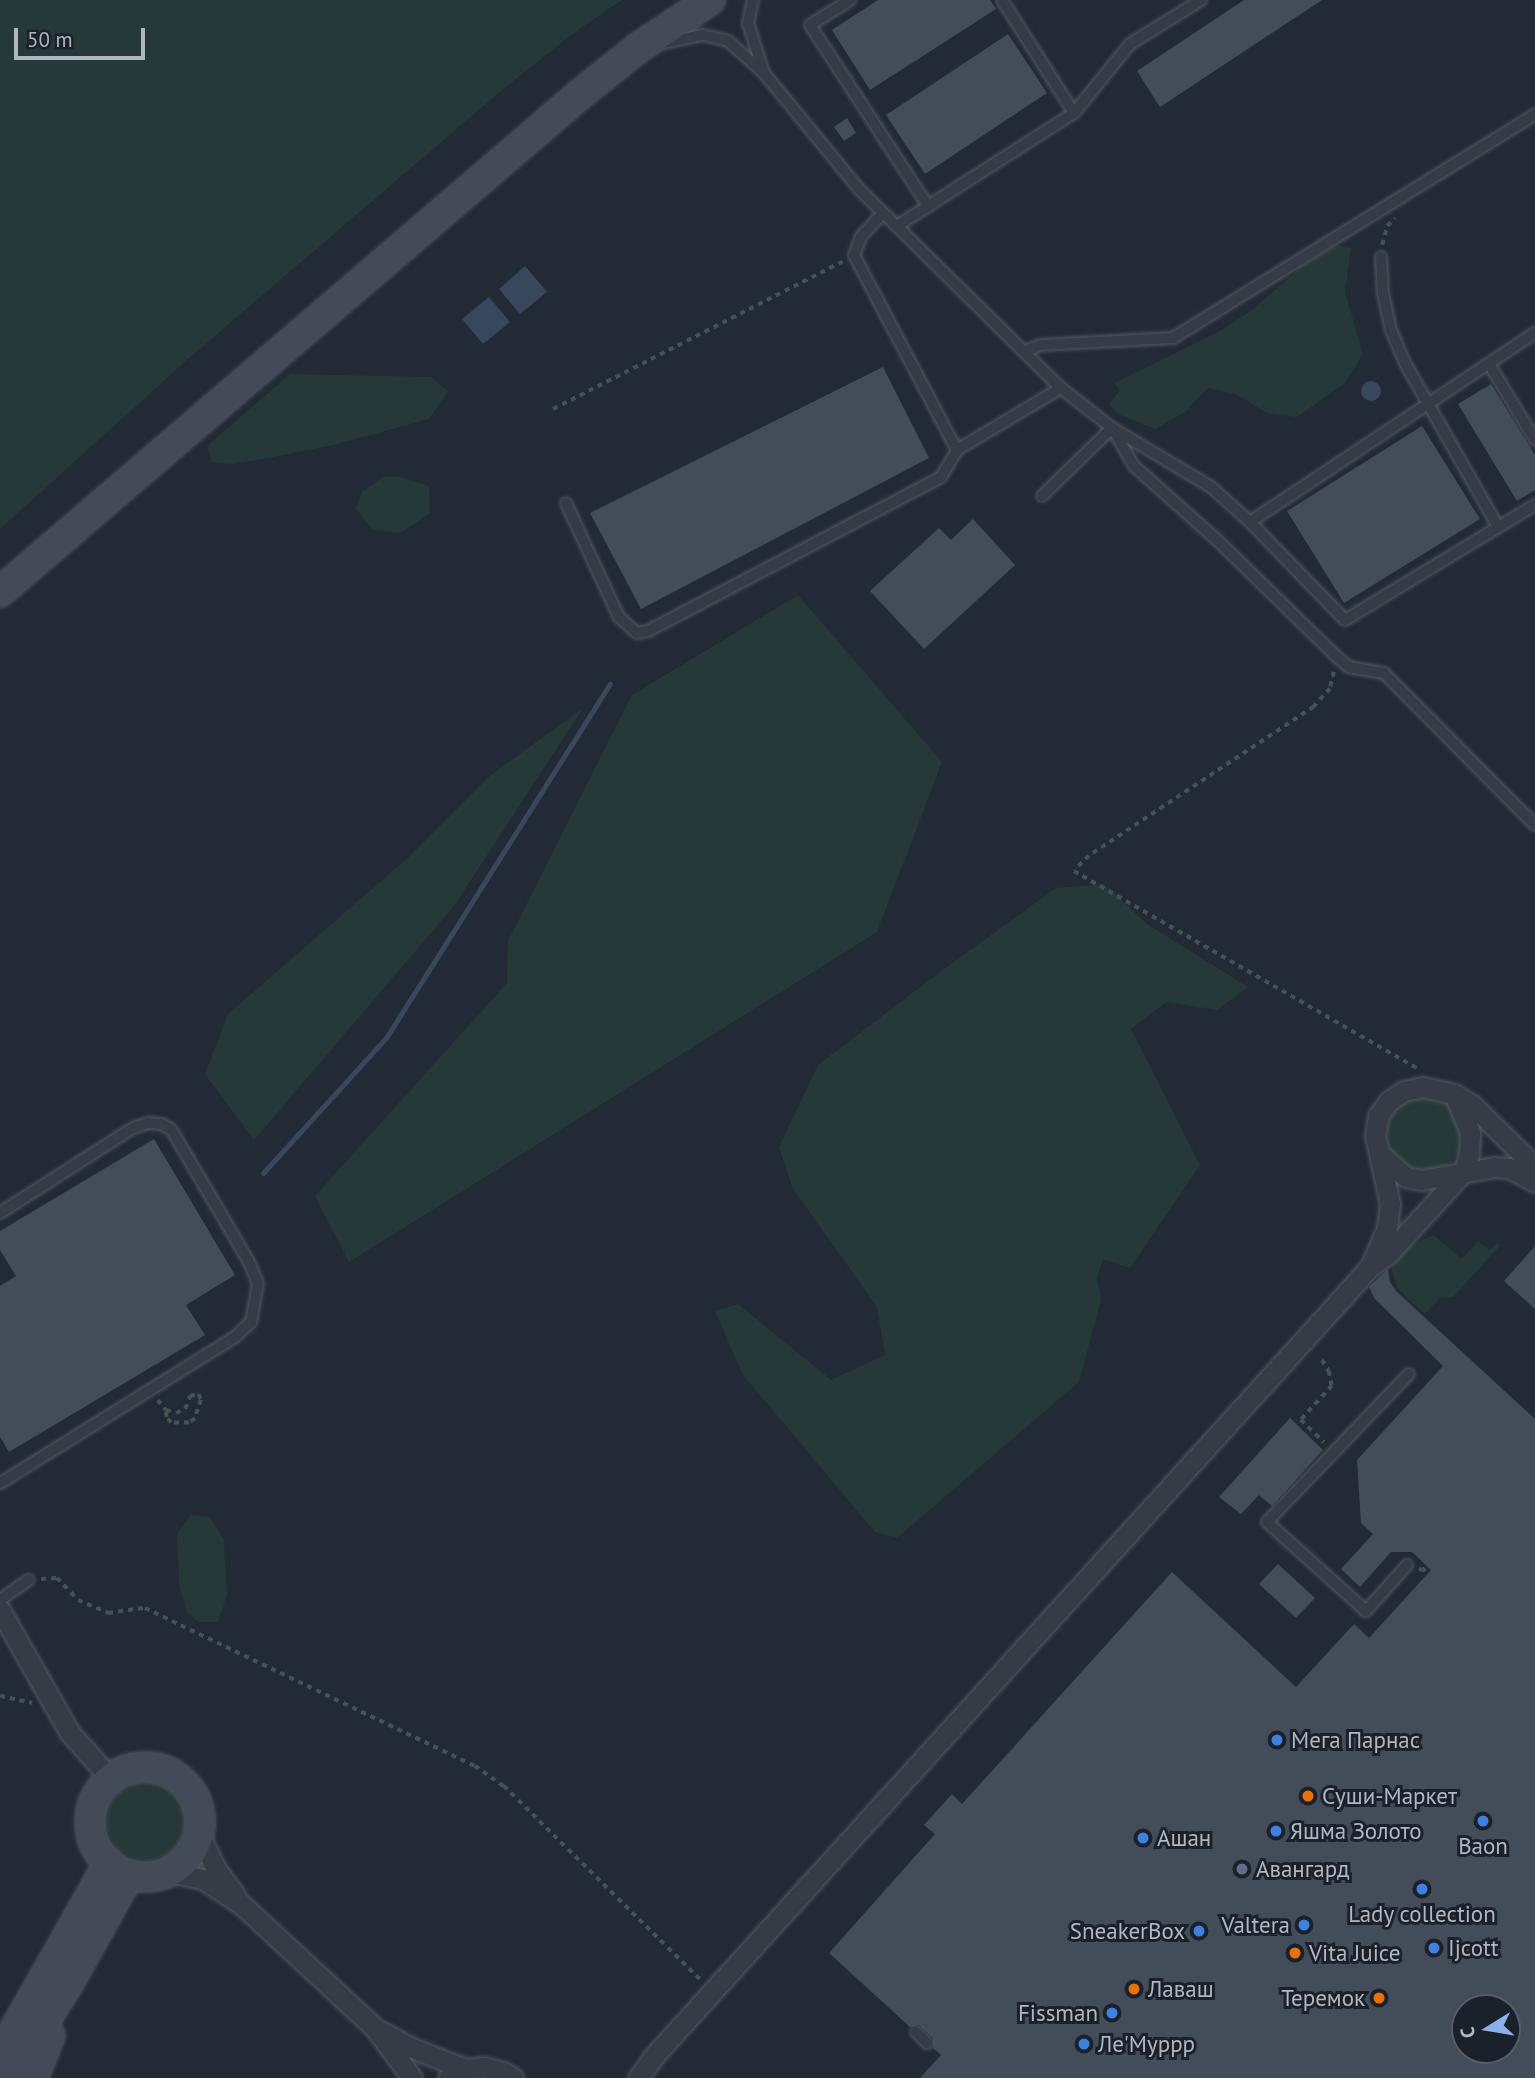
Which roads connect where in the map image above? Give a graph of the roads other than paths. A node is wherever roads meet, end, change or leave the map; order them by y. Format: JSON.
{"nodes":[{"id":1,"x":710,"y":0,"type":"edge"},
{"id":2,"x":753,"y":0,"type":"edge"},
{"id":3,"x":850,"y":0,"type":"edge"},
{"id":4,"x":1002,"y":0,"type":"edge"},
{"id":5,"x":1201,"y":0,"type":"edge"},
{"id":6,"x":638,"y":48,"type":"junction"},
{"id":7,"x":764,"y":73,"type":"junction"},
{"id":8,"x":1074,"y":113,"type":"junction"},
{"id":9,"x":1535,"y":114,"type":"edge"},
{"id":10,"x":928,"y":206,"type":"junction"},
{"id":11,"x":883,"y":213,"type":"junction"},
{"id":12,"x":897,"y":226,"type":"junction"},
{"id":13,"x":1381,"y":257,"type":"road end"},
{"id":14,"x":1535,"y":333,"type":"edge"},
{"id":15,"x":1024,"y":352,"type":"junction"},
{"id":16,"x":1489,"y":364,"type":"junction"},
{"id":17,"x":1061,"y":388,"type":"junction"},
{"id":18,"x":1427,"y":405,"type":"junction"},
{"id":19,"x":1112,"y":428,"type":"junction"},
{"id":20,"x":1535,"y":440,"type":"edge"},
{"id":21,"x":957,"y":450,"type":"junction"},
{"id":22,"x":1042,"y":496,"type":"dead end"},
{"id":23,"x":566,"y":503,"type":"dead end"},
{"id":24,"x":1535,"y":505,"type":"edge"},
{"id":25,"x":1250,"y":523,"type":"junction"},
{"id":26,"x":1498,"y":527,"type":"junction"},
{"id":27,"x":0,"y":592,"type":"edge"},
{"id":28,"x":1535,"y":825,"type":"edge"},
{"id":29,"x":1446,"y":1091,"type":"junction"},
{"id":30,"x":1379,"y":1153,"type":"junction"},
{"id":31,"x":1535,"y":1167,"type":"edge"},
{"id":32,"x":1464,"y":1171,"type":"junction"},
{"id":33,"x":1535,"y":1182,"type":"edge"},
{"id":34,"x":0,"y":1213,"type":"edge"},
{"id":35,"x":1370,"y":1267,"type":"junction"},
{"id":36,"x":1409,"y":1374,"type":"dead end"},
{"id":37,"x":1,"y":1480,"type":"edge"},
{"id":38,"x":1407,"y":1565,"type":"dead end"},
{"id":39,"x":29,"y":1580,"type":"road end"},
{"id":40,"x":0,"y":1600,"type":"edge"},
{"id":41,"x":0,"y":1610,"type":"edge"},
{"id":42,"x":111,"y":1779,"type":"junction"},
{"id":43,"x":199,"y":1834,"type":"junction"},
{"id":44,"x":119,"y":1869,"type":"junction"},
{"id":45,"x":169,"y":1872,"type":"junction"},
{"id":46,"x":241,"y":1904,"type":"junction"},
{"id":47,"x":56,"y":1982,"type":"junction"},
{"id":48,"x":0,"y":2026,"type":"edge"},
{"id":49,"x":374,"y":2028,"type":"junction"},
{"id":50,"x":916,"y":2032,"type":"dead end"},
{"id":51,"x":927,"y":2043,"type":"dead end"},
{"id":52,"x":0,"y":2056,"type":"edge"},
{"id":53,"x":653,"y":2057,"type":"junction"},
{"id":54,"x":457,"y":2074,"type":"edge"},
{"id":55,"x":9,"y":2078,"type":"edge"},
{"id":56,"x":33,"y":2078,"type":"edge"},
{"id":57,"x":412,"y":2078,"type":"edge"},
{"id":58,"x":513,"y":2078,"type":"edge"},
{"id":59,"x":628,"y":2078,"type":"edge"},
{"id":60,"x":638,"y":2078,"type":"edge"}],
"edges":[{"from":1,"to":6,"type":"main road"},
{"from":2,"to":7,"type":"lane"},
{"from":3,"to":10,"type":"lane"},
{"from":4,"to":8,"type":"lane"},
{"from":5,"to":8,"type":"lane"},
{"from":6,"to":7,"type":"lane"},
{"from":6,"to":27,"type":"main road"},
{"from":7,"to":11,"type":"lane"},
{"from":8,"to":10,"type":"lane"},
{"from":9,"to":15,"type":"lane"},
{"from":10,"to":12,"type":"lane"},
{"from":11,"to":12,"type":"lane"},
{"from":11,"to":21,"type":"lane"},
{"from":12,"to":15,"type":"lane"},
{"from":13,"to":18,"type":"lane"},
{"from":14,"to":16,"type":"lane"},
{"from":15,"to":17,"type":"lane"},
{"from":16,"to":18,"type":"lane"},
{"from":16,"to":20,"type":"lane"},
{"from":17,"to":19,"type":"lane"},
{"from":17,"to":21,"type":"lane"},
{"from":18,"to":25,"type":"lane"},
{"from":18,"to":26,"type":"lane"},
{"from":19,"to":22,"type":"lane"},
{"from":19,"to":25,"type":"lane"},
{"from":19,"to":28,"type":"lane"},
{"from":21,"to":23,"type":"lane"},
{"from":24,"to":26,"type":"lane"},
{"from":25,"to":26,"type":"lane"},
{"from":29,"to":30,"type":"street"},
{"from":29,"to":31,"type":"street"},
{"from":29,"to":32,"type":"street"},
{"from":30,"to":32,"type":"street"},
{"from":30,"to":35,"type":"street"},
{"from":32,"to":33,"type":"street"},
{"from":32,"to":35,"type":"street"},
{"from":34,"to":37,"type":"lane"},
{"from":35,"to":53,"type":"street"},
{"from":36,"to":38,"type":"lane"},
{"from":39,"to":40,"type":"lane"},
{"from":41,"to":42,"type":"street"},
{"from":42,"to":43,"type":"main road"},
{"from":42,"to":44,"type":"main road"},
{"from":43,"to":45,"type":"main road"},
{"from":43,"to":46,"type":"street"},
{"from":44,"to":45,"type":"main road"},
{"from":44,"to":47,"type":"main road"},
{"from":45,"to":46,"type":"street"},
{"from":46,"to":49,"type":"street"},
{"from":47,"to":48,"type":"main road"},
{"from":47,"to":52,"type":"main road"},
{"from":47,"to":55,"type":"main road"},
{"from":47,"to":56,"type":"main road"},
{"from":49,"to":54,"type":"street"},
{"from":49,"to":57,"type":"street"},
{"from":50,"to":51,"type":"lane"},
{"from":53,"to":59,"type":"street"},
{"from":53,"to":60,"type":"street"},
{"from":54,"to":58,"type":"street"}]}
